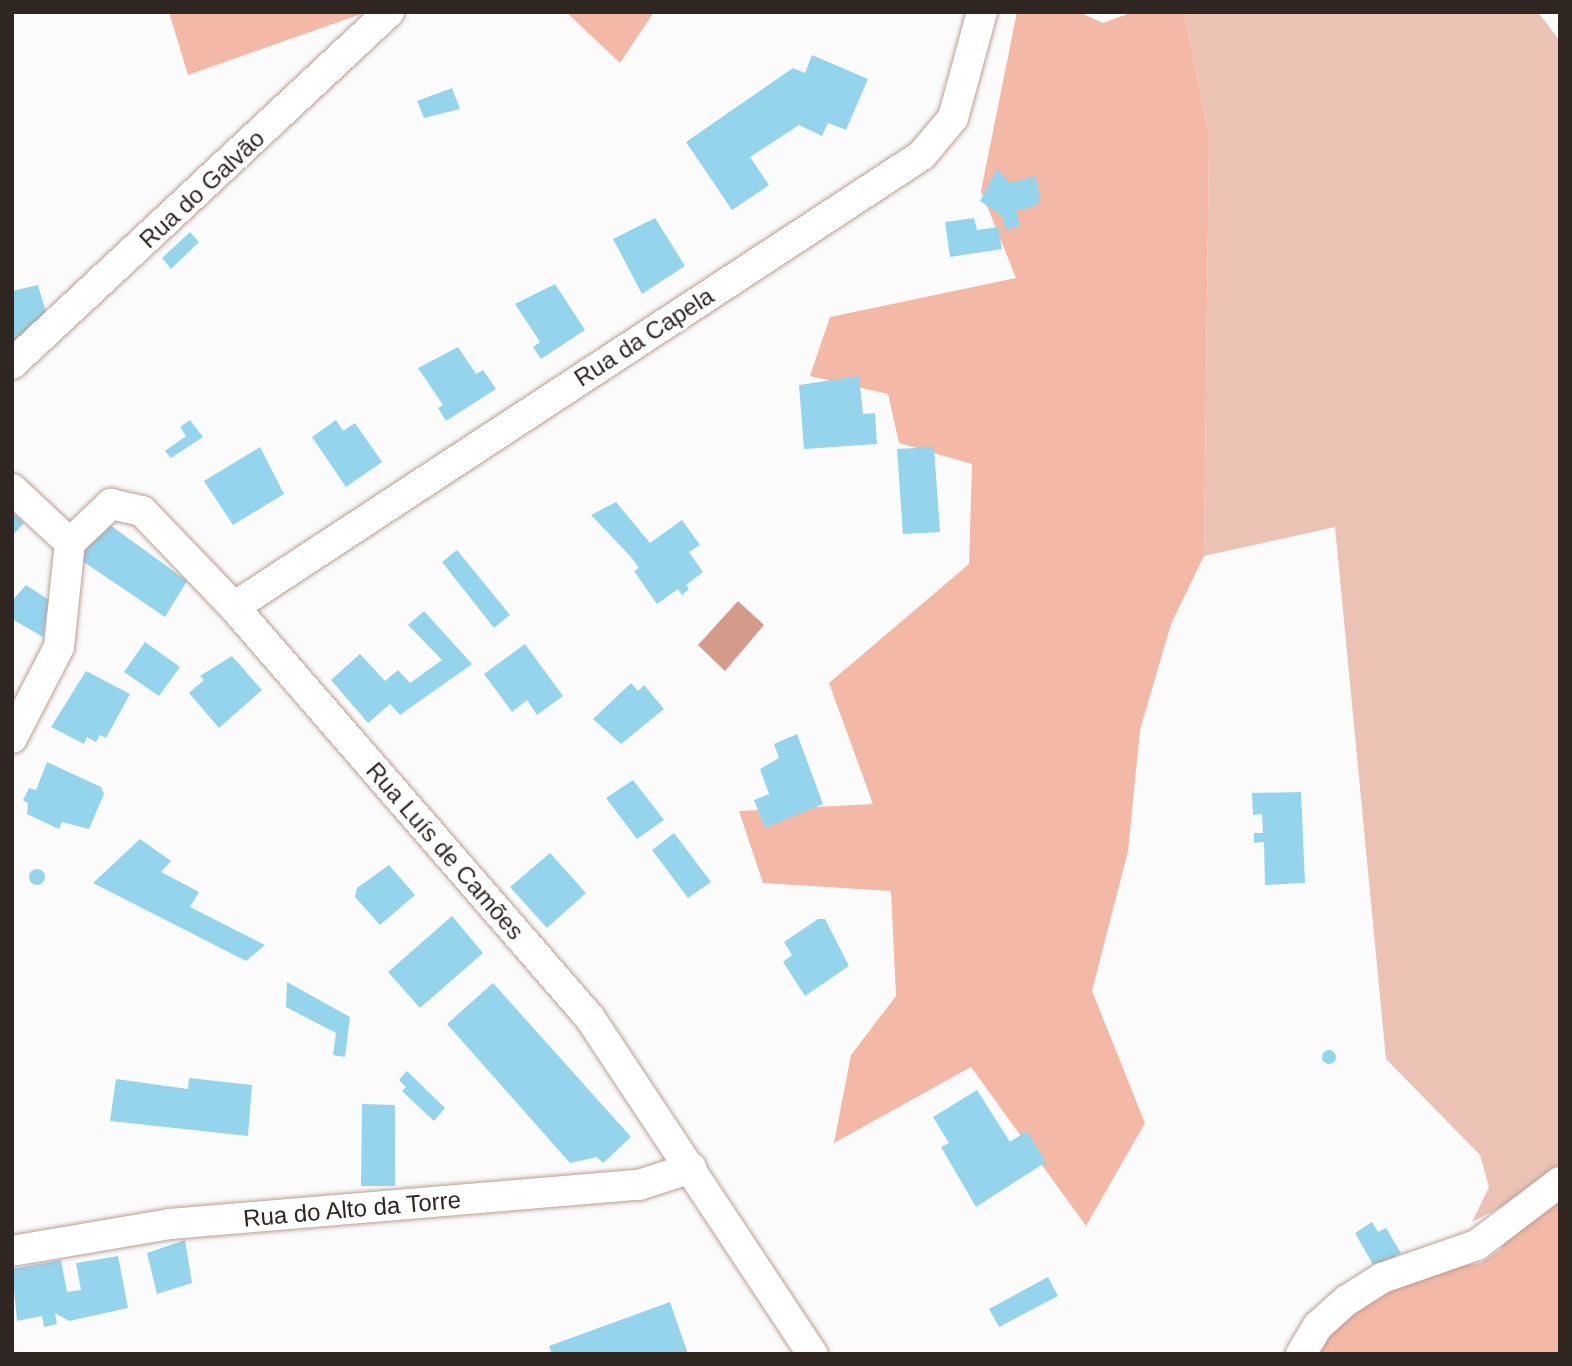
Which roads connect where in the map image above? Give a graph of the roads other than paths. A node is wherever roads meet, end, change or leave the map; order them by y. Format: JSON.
{"nodes":[{"id":1,"x":389,"y":12,"type":"edge"},
{"id":2,"x":982,"y":12,"type":"edge"},
{"id":3,"x":12,"y":363,"type":"edge"},
{"id":4,"x":12,"y":489,"type":"edge"},
{"id":5,"x":70,"y":543,"type":"junction"},
{"id":6,"x":234,"y":607,"type":"junction"},
{"id":7,"x":12,"y":738,"type":"edge"},
{"id":8,"x":691,"y":1168,"type":"junction"},
{"id":9,"x":1560,"y":1182,"type":"edge"},
{"id":10,"x":12,"y":1251,"type":"edge"},
{"id":11,"x":812,"y":1354,"type":"edge"},
{"id":12,"x":1301,"y":1354,"type":"edge"}],
"edges":[{"from":1,"to":3,"type":"street","name":"Rua do Galvão"},
{"from":2,"to":6,"type":"street","name":"Rua da Capela"},
{"from":4,"to":5,"type":"street"},
{"from":5,"to":6,"type":"street","name":"Rua Luís de Camões"},
{"from":5,"to":7,"type":"street"},
{"from":6,"to":8,"type":"street","name":"Rua Luís de Camões"},
{"from":8,"to":10,"type":"street","name":"Rua do Alto da Torre"},
{"from":8,"to":11,"type":"street","name":"Rua Luís de Camões"},
{"from":9,"to":12,"type":"street"}]}
